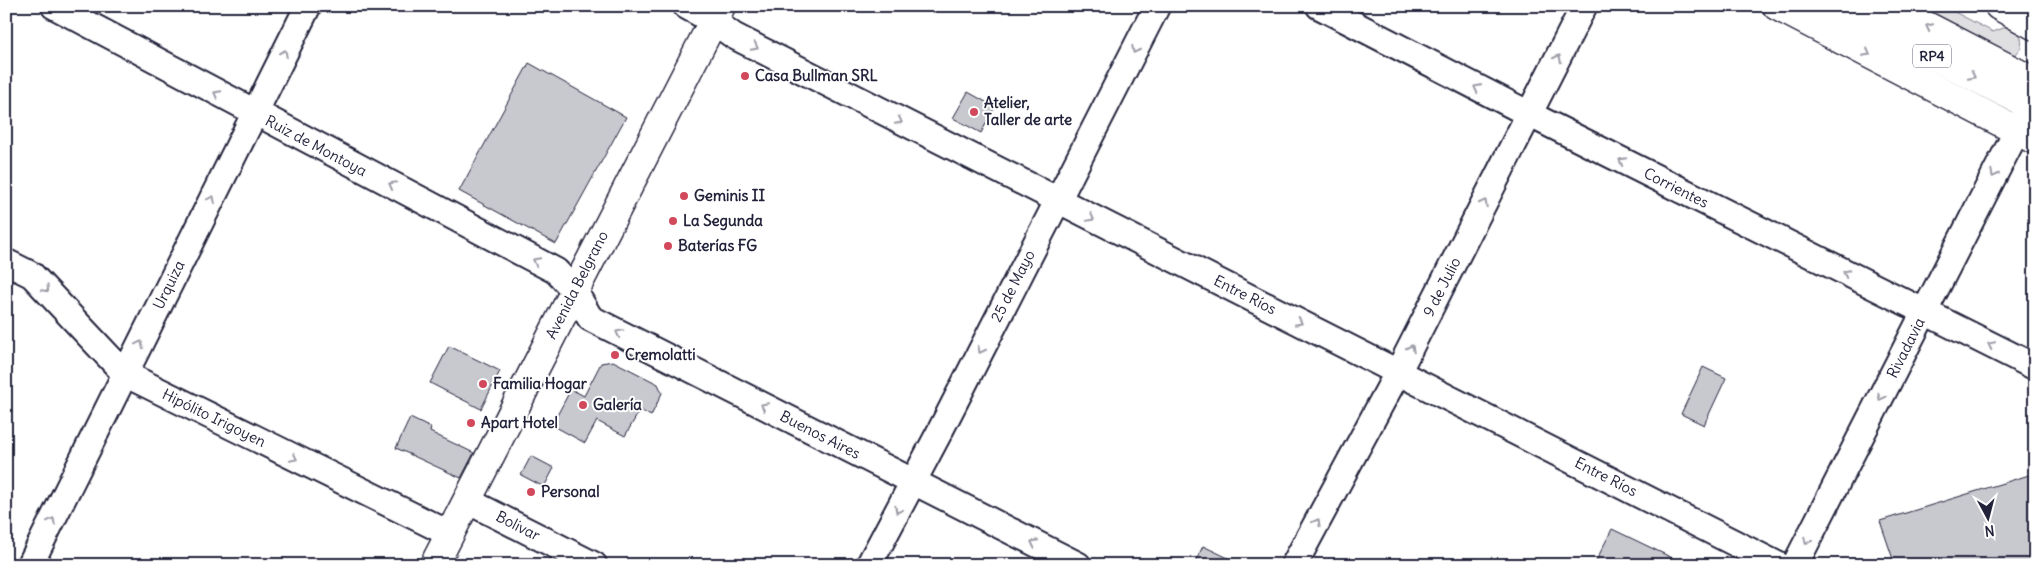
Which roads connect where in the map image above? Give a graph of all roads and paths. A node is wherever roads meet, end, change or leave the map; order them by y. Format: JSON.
{"nodes":[{"id":1,"x":54,"y":6,"type":"edge"},
{"id":2,"x":308,"y":6,"type":"edge"},
{"id":3,"x":686,"y":6,"type":"edge"},
{"id":4,"x":1157,"y":6,"type":"edge"},
{"id":5,"x":1319,"y":6,"type":"edge"},
{"id":6,"x":1584,"y":6,"type":"edge"},
{"id":7,"x":1777,"y":6,"type":"edge"},
{"id":8,"x":1813,"y":6,"type":"edge"},
{"id":9,"x":1835,"y":6,"type":"edge"},
{"id":10,"x":1888,"y":6,"type":"edge"},
{"id":11,"x":1999,"y":6,"type":"edge"},
{"id":12,"x":717,"y":14,"type":"edge"},
{"id":13,"x":2035,"y":26,"type":"edge"},
{"id":14,"x":1842,"y":40,"type":"junction"},
{"id":15,"x":2033,"y":98,"type":"edge"},
{"id":16,"x":255,"y":113,"type":"junction"},
{"id":17,"x":1529,"y":114,"type":"junction"},
{"id":18,"x":2026,"y":135,"type":"edge"},
{"id":19,"x":1057,"y":201,"type":"junction"},
{"id":20,"x":6,"y":262,"type":"edge"},
{"id":21,"x":574,"y":290,"type":"junction"},
{"id":22,"x":1924,"y":312,"type":"junction"},
{"id":23,"x":2035,"y":367,"type":"edge"},
{"id":24,"x":1398,"y":372,"type":"junction"},
{"id":25,"x":125,"y":374,"type":"junction"},
{"id":26,"x":912,"y":482,"type":"junction"},
{"id":27,"x":468,"y":501,"type":"junction"},
{"id":28,"x":450,"y":534,"type":"junction"},
{"id":29,"x":30,"y":565,"type":"edge"},
{"id":30,"x":434,"y":565,"type":"edge"},
{"id":31,"x":594,"y":565,"type":"edge"},
{"id":32,"x":869,"y":565,"type":"edge"},
{"id":33,"x":1078,"y":565,"type":"edge"},
{"id":34,"x":1294,"y":565,"type":"edge"},
{"id":35,"x":1778,"y":565,"type":"edge"},
{"id":36,"x":1795,"y":565,"type":"edge"}],
"edges":[{"from":16,"to":1,"type":"street","name":"Ruiz de Montoya","one_way":true},
{"from":16,"to":2,"type":"street","name":"Urquiza","one_way":true},
{"from":3,"to":12,"type":"street","name":"Entre Ríos"},
{"from":4,"to":19,"type":"street","name":"25 de Mayo","one_way":true},
{"from":17,"to":5,"type":"street","name":"Corrientes","one_way":true},
{"from":17,"to":6,"type":"street","name":"9 de Julio","one_way":true},
{"from":7,"to":14,"type":"main road"},
{"from":8,"to":14,"type":"main road"},
{"from":9,"to":15,"type":"main road","number":"RP4","one_way":true},
{"from":15,"to":10,"type":"main road","number":"RP4","one_way":true},
{"from":11,"to":13,"type":"main road"},
{"from":12,"to":19,"type":"street","name":"Entre Ríos","one_way":true},
{"from":12,"to":21,"type":"main road","name":"Avenida Belgrano"},
{"from":14,"to":18,"type":"main road","one_way":true},
{"from":15,"to":18,"type":"street","name":"Rivadavia"},
{"from":21,"to":16,"type":"street","name":"Ruiz de Montoya","one_way":true},
{"from":25,"to":16,"type":"street","name":"Urquiza","one_way":true},
{"from":22,"to":17,"type":"street","name":"Corrientes","one_way":true},
{"from":24,"to":17,"type":"street","name":"9 de Julio","one_way":true},
{"from":18,"to":22,"type":"street","name":"Rivadavia","one_way":true},
{"from":19,"to":24,"type":"street","name":"Entre Ríos","one_way":true},
{"from":19,"to":26,"type":"street","name":"25 de Mayo","one_way":true},
{"from":20,"to":25,"type":"street","name":"Hipólito Irigoyen","one_way":true},
{"from":26,"to":21,"type":"street","name":"Buenos Aires","one_way":true},
{"from":21,"to":27,"type":"main road","name":"Avenida Belgrano"},
{"from":23,"to":22,"type":"street","name":"Corrientes","one_way":true},
{"from":22,"to":36,"type":"street","name":"Rivadavia","one_way":true},
{"from":34,"to":24,"type":"street","name":"9 de Julio","one_way":true},
{"from":24,"to":35,"type":"street","name":"Entre Ríos"},
{"from":25,"to":28,"type":"street","name":"Hipólito Irigoyen","one_way":true},
{"from":29,"to":25,"type":"street","name":"Urquiza","one_way":true},
{"from":26,"to":32,"type":"street","name":"25 de Mayo","one_way":true},
{"from":33,"to":26,"type":"street","name":"Buenos Aires","one_way":true},
{"from":27,"to":28,"type":"main road","name":"Avenida Belgrano"},
{"from":27,"to":31,"type":"street","name":"Bolivar"},
{"from":28,"to":30,"type":"main road","name":"Avenida Belgrano"}]}
